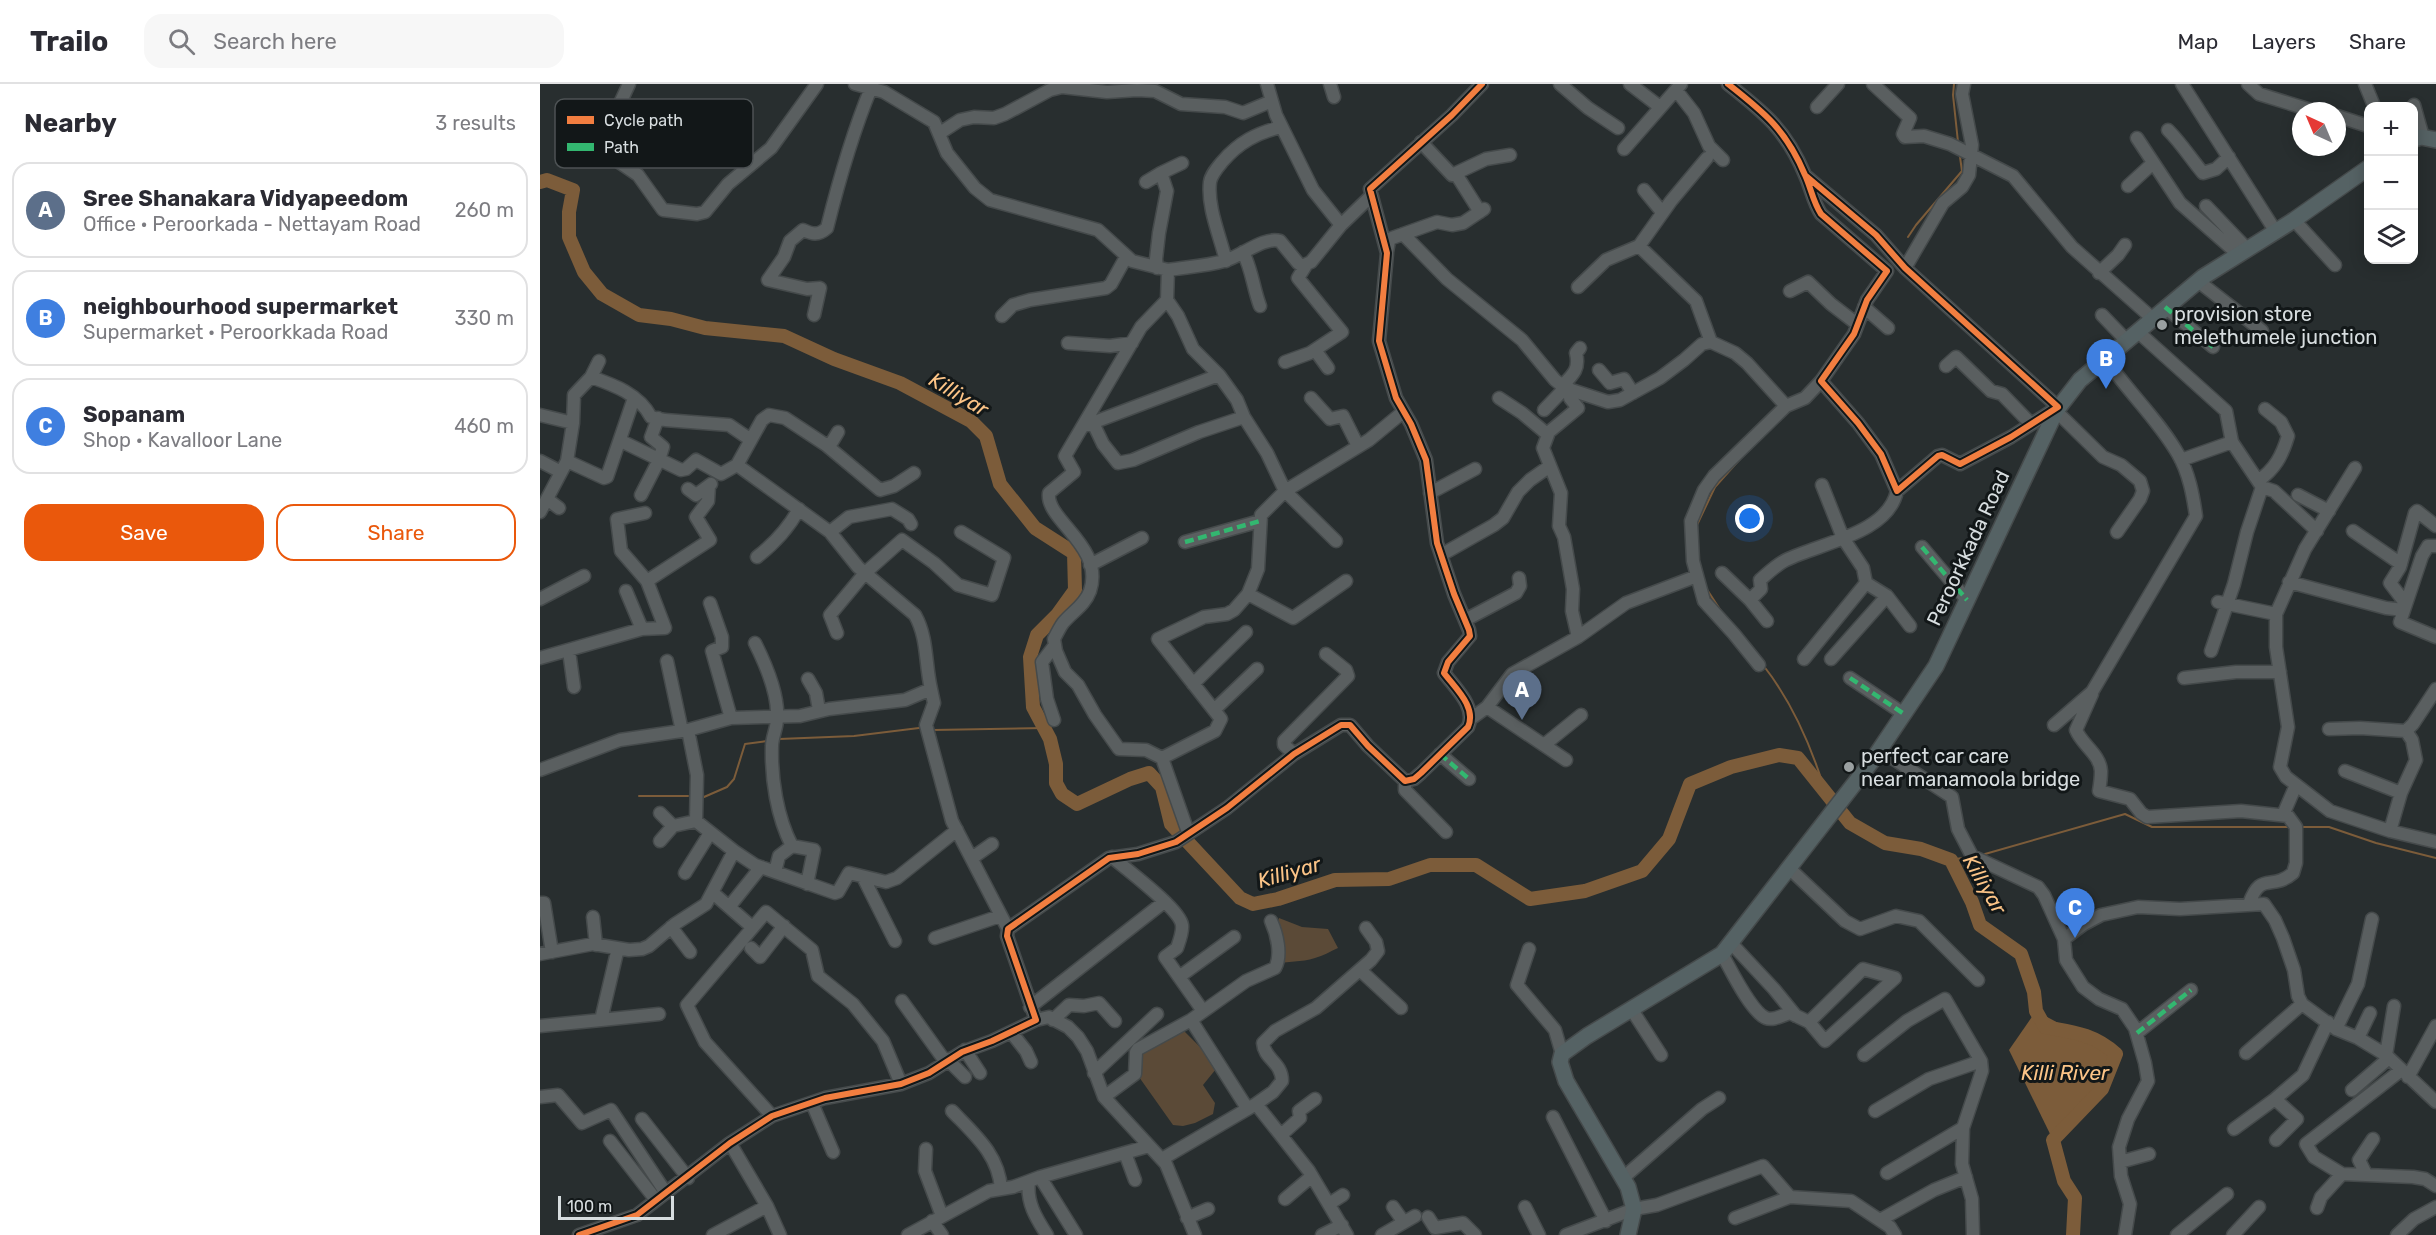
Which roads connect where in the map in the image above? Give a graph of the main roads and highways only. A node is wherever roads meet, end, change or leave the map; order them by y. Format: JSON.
{"nodes":[{"id":1,"x":2364,"y":171,"type":"edge"},
{"id":2,"x":1628,"y":1235,"type":"edge"}],
"edges":[{"from":1,"to":2,"type":"main road","name":"Peroorkkada Road"}]}
